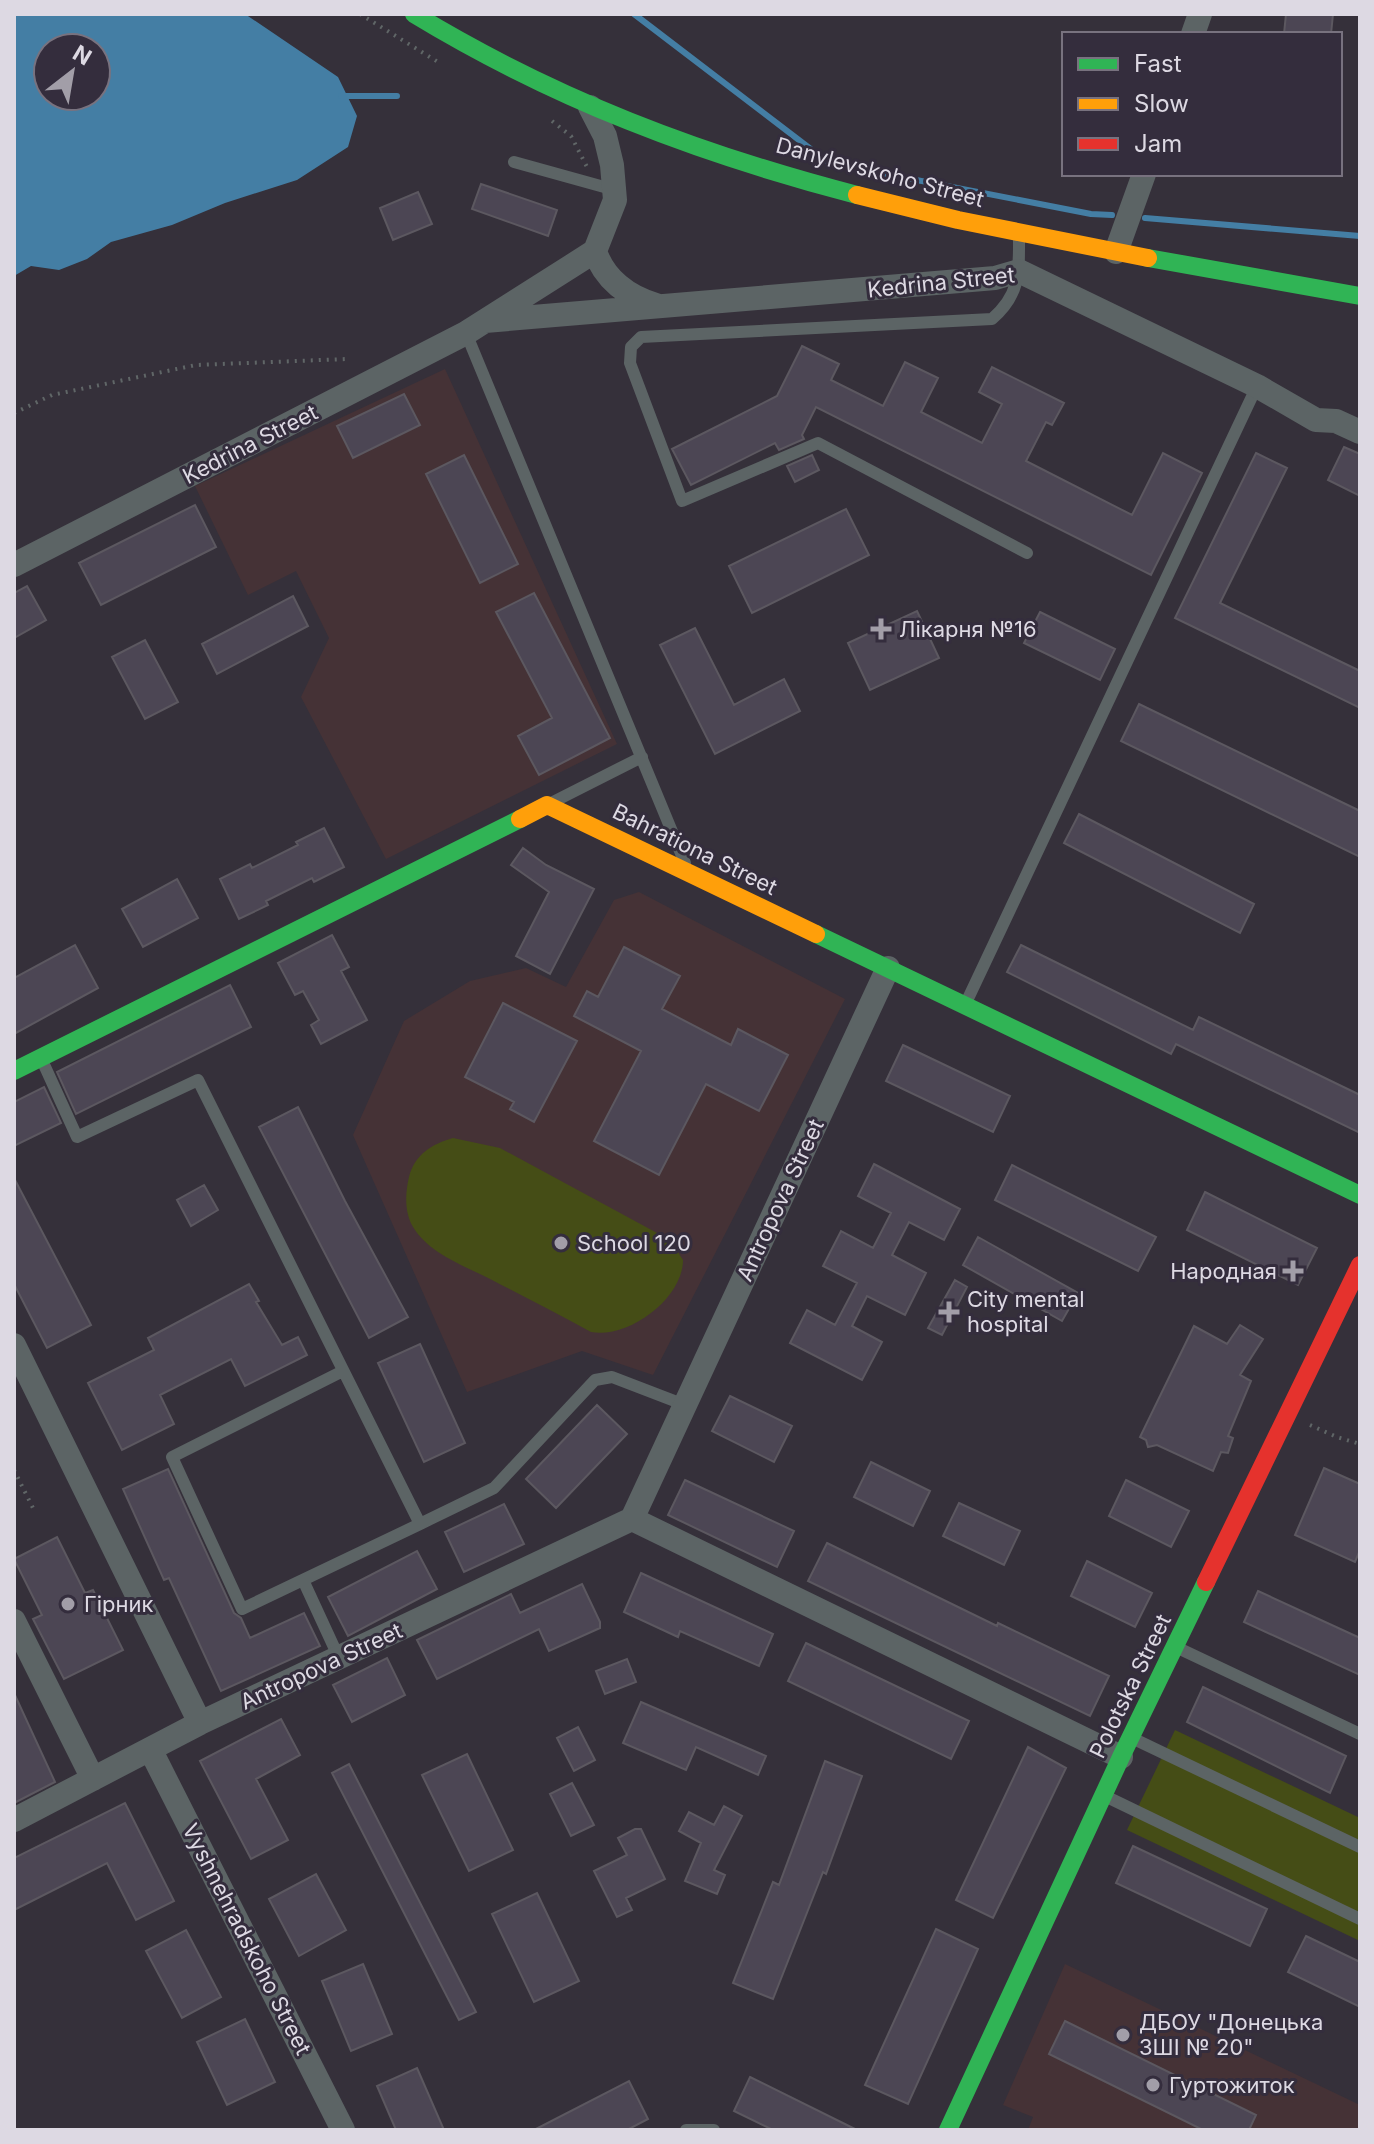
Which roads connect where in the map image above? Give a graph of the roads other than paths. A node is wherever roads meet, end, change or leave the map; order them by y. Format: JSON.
{"nodes":[{"id":1,"x":414,"y":14,"type":"edge"},
{"id":2,"x":590,"y":107,"type":"junction"},
{"id":3,"x":514,"y":162,"type":"dead end"},
{"id":4,"x":1143,"y":176,"type":"edge"},
{"id":5,"x":604,"y":187,"type":"junction"},
{"id":6,"x":1019,"y":232,"type":"junction"},
{"id":7,"x":595,"y":251,"type":"junction"},
{"id":8,"x":1116,"y":252,"type":"junction"},
{"id":9,"x":1019,"y":271,"type":"junction"},
{"id":10,"x":1360,"y":296,"type":"edge"},
{"id":11,"x":660,"y":307,"type":"junction"},
{"id":12,"x":476,"y":327,"type":"junction"},
{"id":13,"x":1257,"y":386,"type":"junction"},
{"id":14,"x":1360,"y":432,"type":"edge"},
{"id":15,"x":1027,"y":553,"type":"dead end"},
{"id":16,"x":14,"y":565,"type":"edge"},
{"id":17,"x":642,"y":757,"type":"junction"},
{"id":18,"x":547,"y":805,"type":"junction"},
{"id":19,"x":690,"y":873,"type":"junction"},
{"id":20,"x":888,"y":968,"type":"junction"},
{"id":21,"x":965,"y":1005,"type":"junction"},
{"id":22,"x":41,"y":1057,"type":"junction"},
{"id":23,"x":14,"y":1071,"type":"edge"},
{"id":24,"x":1360,"y":1195,"type":"edge"},
{"id":25,"x":1360,"y":1265,"type":"edge"},
{"id":26,"x":14,"y":1345,"type":"edge"},
{"id":27,"x":343,"y":1371,"type":"junction"},
{"id":28,"x":685,"y":1405,"type":"junction"},
{"id":29,"x":632,"y":1519,"type":"junction"},
{"id":30,"x":420,"y":1524,"type":"junction"},
{"id":31,"x":303,"y":1580,"type":"junction"},
{"id":32,"x":14,"y":1621,"type":"edge"},
{"id":33,"x":1176,"y":1646,"type":"junction"},
{"id":34,"x":339,"y":1658,"type":"junction"},
{"id":35,"x":200,"y":1723,"type":"junction"},
{"id":36,"x":1360,"y":1734,"type":"edge"},
{"id":37,"x":1126,"y":1747,"type":"junction"},
{"id":38,"x":150,"y":1749,"type":"junction"},
{"id":39,"x":93,"y":1779,"type":"junction"},
{"id":40,"x":1104,"y":1796,"type":"junction"},
{"id":41,"x":14,"y":1820,"type":"edge"},
{"id":42,"x":1360,"y":1847,"type":"edge"},
{"id":43,"x":1360,"y":1919,"type":"edge"},
{"id":44,"x":343,"y":2130,"type":"edge"},
{"id":45,"x":686,"y":2130,"type":"edge"},
{"id":46,"x":714,"y":2130,"type":"edge"},
{"id":47,"x":948,"y":2130,"type":"edge"}],
"edges":[{"from":1,"to":2,"type":"street","name":"Danylevskoho Street"},
{"from":2,"to":5,"type":"street"},
{"from":2,"to":6,"type":"street","name":"Danylevskoho Street"},
{"from":3,"to":5,"type":"lane"},
{"from":4,"to":8,"type":"street"},
{"from":5,"to":7,"type":"street"},
{"from":6,"to":8,"type":"street","name":"Danylevskoho Street"},
{"from":6,"to":9,"type":"lane"},
{"from":7,"to":11,"type":"street"},
{"from":7,"to":12,"type":"street","name":"Kedrina Street"},
{"from":8,"to":10,"type":"street","name":"Danylevskoho Street"},
{"from":9,"to":11,"type":"street","name":"Kedrina Street"},
{"from":9,"to":13,"type":"street","name":"Kedrina Street"},
{"from":9,"to":15,"type":"lane"},
{"from":11,"to":12,"type":"street","name":"Kedrina Street"},
{"from":12,"to":16,"type":"street","name":"Kedrina Street"},
{"from":12,"to":17,"type":"lane"},
{"from":13,"to":14,"type":"street","name":"Kedrina Street"},
{"from":13,"to":21,"type":"lane"},
{"from":17,"to":18,"type":"lane"},
{"from":17,"to":19,"type":"lane"},
{"from":18,"to":19,"type":"street","name":"Bahrationa Street"},
{"from":18,"to":22,"type":"street"},
{"from":19,"to":20,"type":"street","name":"Bahrationa Street"},
{"from":20,"to":21,"type":"street","name":"Bahrationa Street"},
{"from":20,"to":28,"type":"street","name":"Antropova Street"},
{"from":21,"to":24,"type":"street","name":"Bahrationa Street"},
{"from":22,"to":23,"type":"street"},
{"from":22,"to":27,"type":"lane"},
{"from":25,"to":33,"type":"street","name":"Polotska Street"},
{"from":26,"to":35,"type":"street"},
{"from":27,"to":30,"type":"lane"},
{"from":27,"to":31,"type":"lane"},
{"from":28,"to":29,"type":"street","name":"Antropova Street"},
{"from":28,"to":30,"type":"lane"},
{"from":29,"to":34,"type":"street","name":"Antropova Street"},
{"from":29,"to":37,"type":"street"},
{"from":30,"to":31,"type":"lane"},
{"from":31,"to":34,"type":"lane"},
{"from":32,"to":39,"type":"street"},
{"from":33,"to":36,"type":"lane"},
{"from":33,"to":37,"type":"street","name":"Polotska Street"},
{"from":34,"to":35,"type":"street","name":"Antropova Street"},
{"from":35,"to":38,"type":"street","name":"Antropova Street"},
{"from":37,"to":40,"type":"street","name":"Polotska Street"},
{"from":37,"to":42,"type":"lane"},
{"from":38,"to":39,"type":"street","name":"Antropova Street"},
{"from":38,"to":44,"type":"street","name":"Vyshnehradskoho Street"},
{"from":39,"to":41,"type":"street","name":"Antropova Street"},
{"from":40,"to":43,"type":"lane"},
{"from":40,"to":47,"type":"street","name":"Polotska Street"},
{"from":45,"to":46,"type":"lane"}]}
